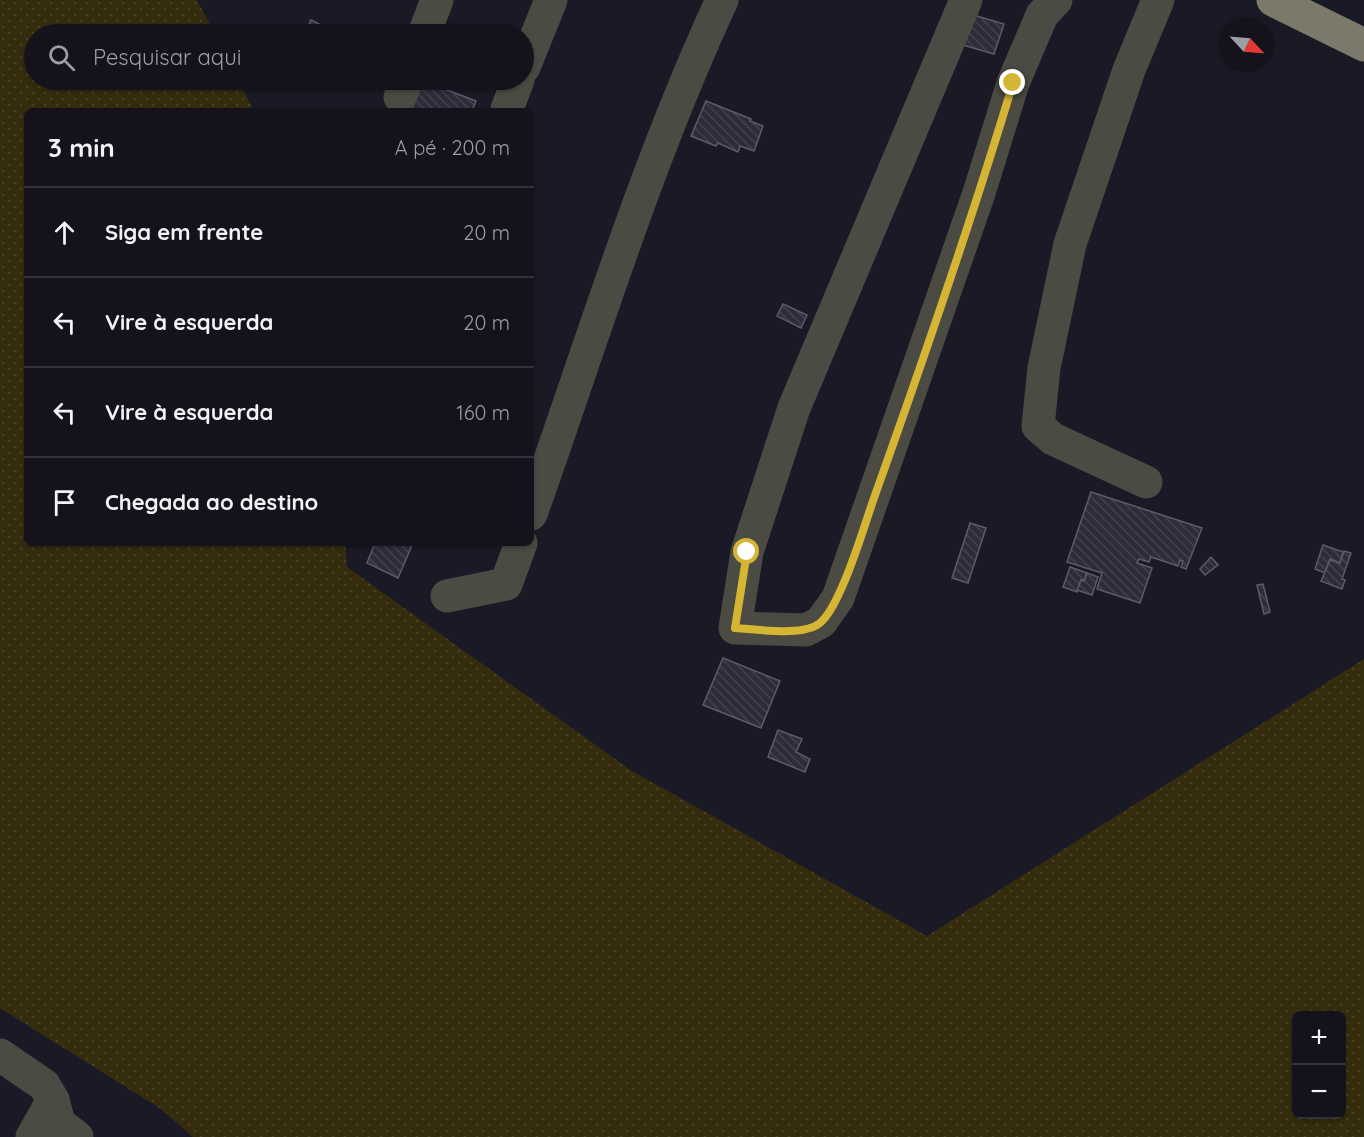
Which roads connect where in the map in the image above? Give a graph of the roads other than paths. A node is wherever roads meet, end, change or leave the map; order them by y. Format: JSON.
{"nodes":[{"id":1,"x":437,"y":0,"type":"edge"},
{"id":2,"x":551,"y":0,"type":"edge"},
{"id":3,"x":722,"y":0,"type":"edge"},
{"id":4,"x":966,"y":0,"type":"edge"},
{"id":5,"x":1158,"y":0,"type":"edge"},
{"id":6,"x":1273,"y":0,"type":"edge"},
{"id":7,"x":1046,"y":5,"type":"edge"},
{"id":8,"x":428,"y":24,"type":"edge"},
{"id":9,"x":534,"y":42,"type":"edge"},
{"id":10,"x":1364,"y":45,"type":"edge"},
{"id":11,"x":1146,"y":482,"type":"dead end"},
{"id":12,"x":534,"y":505,"type":"edge"},
{"id":13,"x":519,"y":546,"type":"edge"},
{"id":14,"x":447,"y":596,"type":"dead end"},
{"id":15,"x":0,"y":1055,"type":"edge"},
{"id":16,"x":53,"y":1100,"type":"junction"},
{"id":17,"x":32,"y":1137,"type":"edge"},
{"id":18,"x":77,"y":1137,"type":"edge"}],
"edges":[{"from":1,"to":8,"type":"street"},
{"from":2,"to":9,"type":"street"},
{"from":3,"to":12,"type":"street"},
{"from":4,"to":7,"type":"street"},
{"from":5,"to":11,"type":"street"},
{"from":6,"to":10,"type":"main road"},
{"from":13,"to":14,"type":"street"},
{"from":15,"to":16,"type":"street"},
{"from":16,"to":17,"type":"street"},
{"from":16,"to":18,"type":"street"}]}
